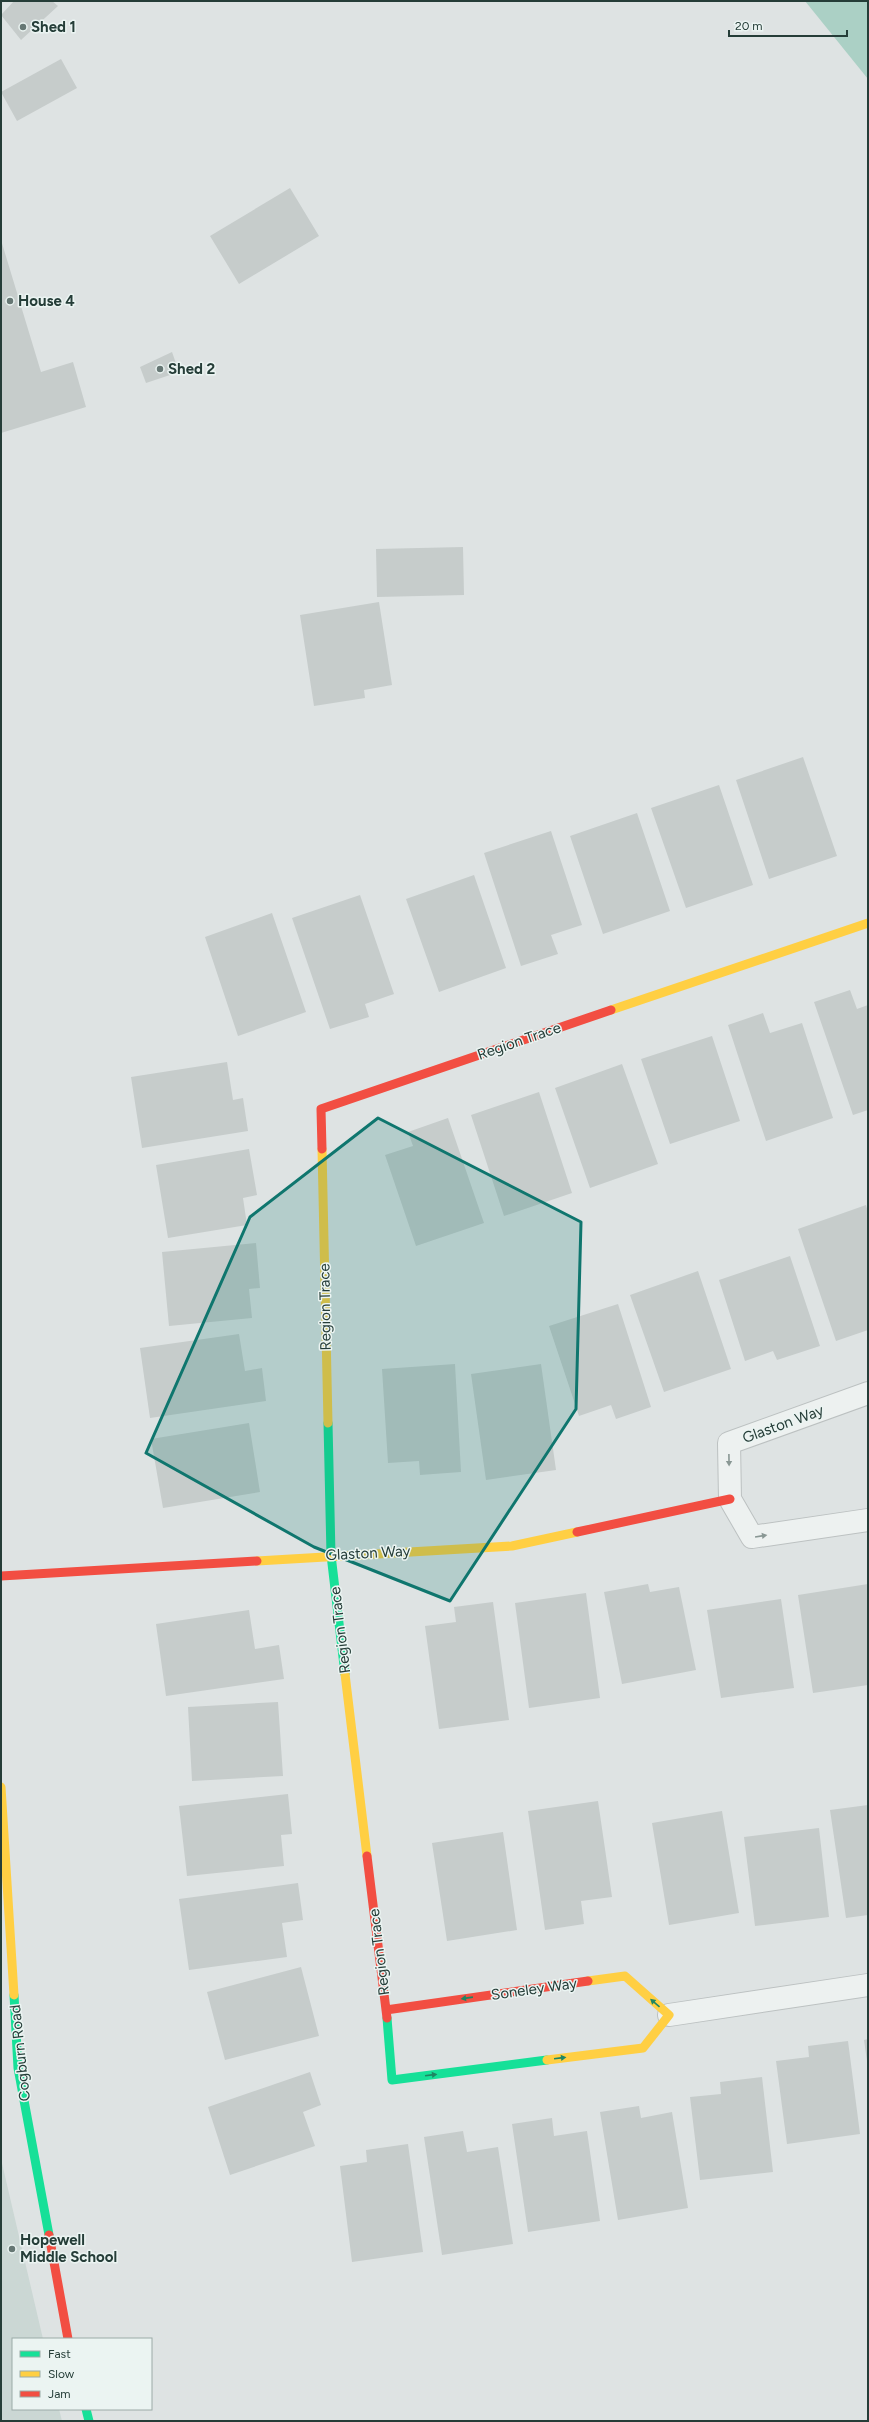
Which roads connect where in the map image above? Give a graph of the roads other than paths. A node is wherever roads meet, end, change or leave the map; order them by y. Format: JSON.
{"nodes":[{"id":1,"x":868,"y":923,"type":"edge"},
{"id":2,"x":868,"y":1393,"type":"edge"},
{"id":3,"x":730,"y":1499,"type":"junction"},
{"id":4,"x":868,"y":1520,"type":"edge"},
{"id":5,"x":331,"y":1555,"type":"junction"},
{"id":6,"x":1,"y":1576,"type":"edge"},
{"id":7,"x":1,"y":1787,"type":"edge"},
{"id":8,"x":868,"y":1985,"type":"edge"},
{"id":9,"x":386,"y":2010,"type":"junction"},
{"id":10,"x":669,"y":2015,"type":"junction"},
{"id":11,"x":68,"y":2338,"type":"edge"},
{"id":12,"x":86,"y":2410,"type":"edge"},
{"id":13,"x":89,"y":2421,"type":"edge"}],
"edges":[{"from":1,"to":5,"type":"street","name":"Region Trace"},
{"from":2,"to":3,"type":"street","name":"Glaston Way","one_way":true},
{"from":3,"to":4,"type":"street","name":"Glaston Way","one_way":true},
{"from":3,"to":5,"type":"street","name":"Glaston Way"},
{"from":5,"to":6,"type":"street","name":"Glaston Way"},
{"from":5,"to":9,"type":"street","name":"Region Trace"},
{"from":7,"to":11,"type":"street","name":"Cogburn Road"},
{"from":8,"to":10,"type":"street"},
{"from":10,"to":9,"type":"street","name":"Soneley Way","one_way":true},
{"from":9,"to":10,"type":"street","name":"Region Trace","one_way":true},
{"from":12,"to":13,"type":"street"}]}
